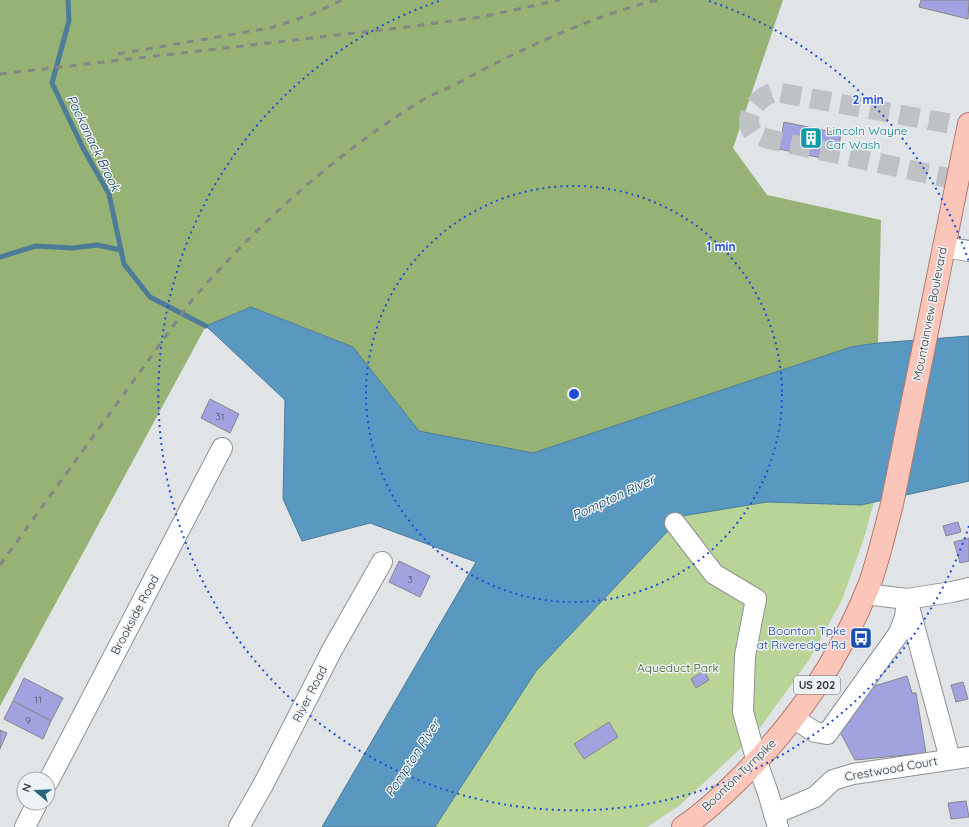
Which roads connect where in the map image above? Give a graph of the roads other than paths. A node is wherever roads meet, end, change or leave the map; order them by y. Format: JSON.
{"nodes":[{"id":1,"x":969,"y":124,"type":"edge"},
{"id":2,"x":964,"y":173,"type":"edge"},
{"id":3,"x":943,"y":247,"type":"junction"},
{"id":4,"x":969,"y":251,"type":"edge"},
{"id":5,"x":222,"y":448,"type":"dead end"},
{"id":6,"x":892,"y":504,"type":"joint"},
{"id":7,"x":675,"y":523,"type":"dead end"},
{"id":8,"x":382,"y":562,"type":"dead end"},
{"id":9,"x":969,"y":588,"type":"edge"},
{"id":10,"x":865,"y":594,"type":"junction"},
{"id":11,"x":907,"y":599,"type":"junction"},
{"id":12,"x":793,"y":718,"type":"junction"},
{"id":13,"x":960,"y":758,"type":"edge"},
{"id":14,"x":756,"y":762,"type":"junction"},
{"id":15,"x":54,"y":771,"type":"edge"},
{"id":16,"x":33,"y":811,"type":"edge"},
{"id":17,"x":776,"y":820,"type":"edge"},
{"id":18,"x":697,"y":823,"type":"edge"},
{"id":19,"x":25,"y":827,"type":"edge"},
{"id":20,"x":239,"y":827,"type":"edge"}],
"edges":[{"from":1,"to":2,"type":"main road","name":"Mountainview Boulevard","number":"US 202"},
{"from":2,"to":3,"type":"main road","name":"Mountainview Boulevard","number":"US 202"},
{"from":3,"to":4,"type":"street"},
{"from":3,"to":6,"type":"main road","name":"Mountainview Boulevard","number":"US 202"},
{"from":5,"to":15,"type":"street","name":"Brookside Road"},
{"from":6,"to":10,"type":"main road","name":"Boonton Turnpike","number":"US 202"},
{"from":7,"to":14,"type":"street"},
{"from":8,"to":20,"type":"street","name":"River Road"},
{"from":9,"to":11,"type":"street"},
{"from":10,"to":11,"type":"street"},
{"from":10,"to":12,"type":"main road","name":"Boonton Turnpike","number":"US 202"},
{"from":11,"to":12,"type":"street"},
{"from":11,"to":13,"type":"street"},
{"from":12,"to":14,"type":"main road","name":"Boonton Turnpike","number":"US 202"},
{"from":13,"to":17,"type":"street","name":"Crestwood Court"},
{"from":14,"to":17,"type":"street"},
{"from":14,"to":18,"type":"main road","name":"Boonton Turnpike","number":"US 202"},
{"from":16,"to":19,"type":"street"}]}
